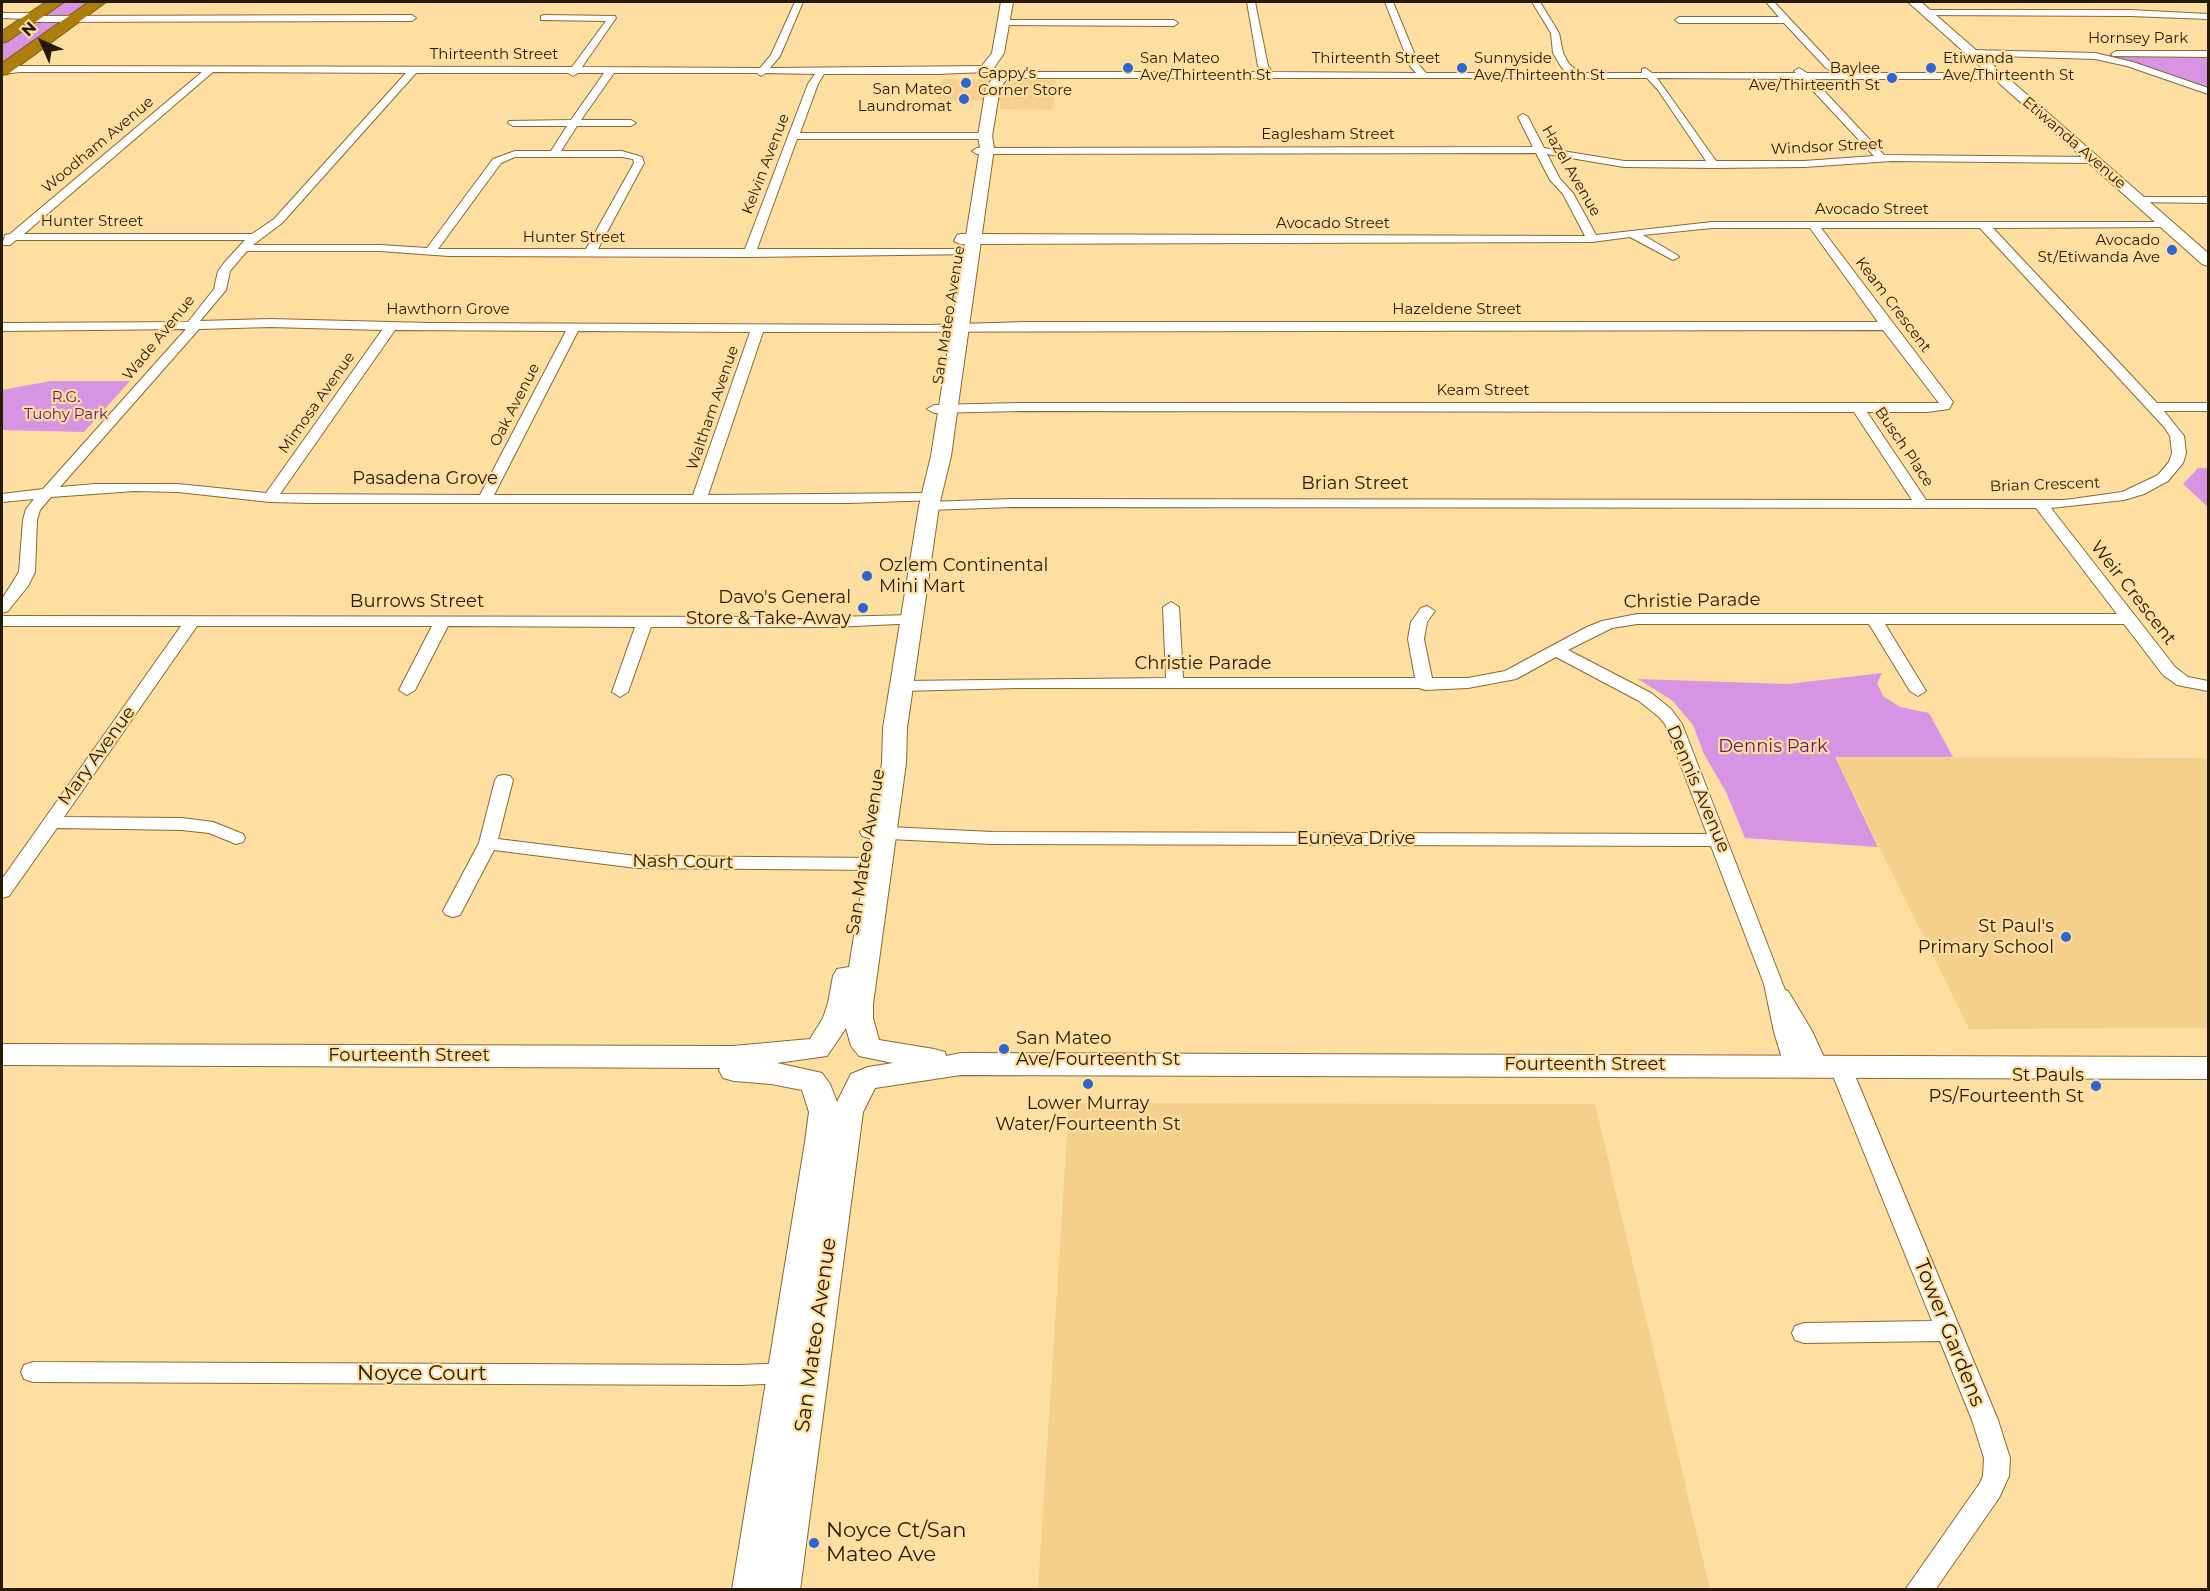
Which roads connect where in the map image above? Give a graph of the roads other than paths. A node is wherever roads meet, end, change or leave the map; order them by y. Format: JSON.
{"nodes":[{"id":1,"x":56,"y":2,"type":"edge"},
{"id":2,"x":98,"y":2,"type":"edge"},
{"id":3,"x":799,"y":2,"type":"edge"},
{"id":4,"x":1007,"y":2,"type":"edge"},
{"id":5,"x":1251,"y":2,"type":"edge"},
{"id":6,"x":1389,"y":2,"type":"edge"},
{"id":7,"x":1536,"y":2,"type":"edge"},
{"id":8,"x":1770,"y":2,"type":"edge"},
{"id":9,"x":1914,"y":2,"type":"edge"},
{"id":10,"x":1926,"y":13,"type":"junction"},
{"id":11,"x":2,"y":16,"type":"edge"},
{"id":12,"x":2208,"y":16,"type":"edge"},
{"id":13,"x":33,"y":17,"type":"junction"},
{"id":14,"x":74,"y":18,"type":"junction"},
{"id":15,"x":412,"y":18,"type":"dead end"},
{"id":16,"x":544,"y":18,"type":"dead end"},
{"id":17,"x":1679,"y":20,"type":"dead end"},
{"id":18,"x":1787,"y":20,"type":"junction"},
{"id":19,"x":1003,"y":23,"type":"junction"},
{"id":20,"x":1174,"y":23,"type":"dead end"},
{"id":21,"x":2,"y":38,"type":"edge"},
{"id":22,"x":1973,"y":54,"type":"junction"},
{"id":23,"x":2067,"y":54,"type":"junction"},
{"id":24,"x":2208,"y":54,"type":"edge"},
{"id":25,"x":2,"y":71,"type":"edge"},
{"id":26,"x":201,"y":71,"type":"junction"},
{"id":27,"x":405,"y":71,"type":"junction"},
{"id":28,"x":574,"y":71,"type":"junction"},
{"id":29,"x":608,"y":71,"type":"junction"},
{"id":30,"x":1264,"y":71,"type":"junction"},
{"id":31,"x":1416,"y":71,"type":"junction"},
{"id":32,"x":1569,"y":71,"type":"junction"},
{"id":33,"x":1835,"y":71,"type":"junction"},
{"id":34,"x":767,"y":72,"type":"junction"},
{"id":35,"x":1650,"y":73,"type":"junction"},
{"id":36,"x":1804,"y":73,"type":"junction"},
{"id":37,"x":1994,"y":73,"type":"junction"},
{"id":38,"x":817,"y":74,"type":"junction"},
{"id":39,"x":995,"y":74,"type":"junction"},
{"id":40,"x":2208,"y":91,"type":"edge"},
{"id":41,"x":1523,"y":117,"type":"dead end"},
{"id":42,"x":513,"y":123,"type":"dead end"},
{"id":43,"x":575,"y":123,"type":"junction"},
{"id":44,"x":631,"y":123,"type":"dead end"},
{"id":45,"x":793,"y":136,"type":"junction"},
{"id":46,"x":983,"y":147,"type":"junction"},
{"id":47,"x":1540,"y":150,"type":"junction"},
{"id":48,"x":554,"y":153,"type":"junction"},
{"id":49,"x":1882,"y":159,"type":"junction"},
{"id":50,"x":2092,"y":159,"type":"junction"},
{"id":51,"x":315,"y":162,"type":"dead end"},
{"id":52,"x":1614,"y":163,"type":"joint"},
{"id":53,"x":1714,"y":165,"type":"junction"},
{"id":54,"x":2138,"y":200,"type":"junction"},
{"id":55,"x":2208,"y":200,"type":"edge"},
{"id":56,"x":269,"y":212,"type":"dead end"},
{"id":57,"x":1813,"y":225,"type":"junction"},
{"id":58,"x":1984,"y":225,"type":"junction"},
{"id":59,"x":2168,"y":226,"type":"junction"},
{"id":60,"x":1634,"y":235,"type":"junction"},
{"id":61,"x":5,"y":239,"type":"edge"},
{"id":62,"x":1592,"y":239,"type":"junction"},
{"id":63,"x":248,"y":243,"type":"junction"},
{"id":64,"x":966,"y":246,"type":"junction"},
{"id":65,"x":430,"y":252,"type":"junction"},
{"id":66,"x":590,"y":253,"type":"junction"},
{"id":67,"x":748,"y":254,"type":"junction"},
{"id":68,"x":1673,"y":256,"type":"dead end"},
{"id":69,"x":2208,"y":261,"type":"edge"},
{"id":70,"x":193,"y":325,"type":"junction"},
{"id":71,"x":391,"y":326,"type":"junction"},
{"id":72,"x":2,"y":327,"type":"edge"},
{"id":73,"x":574,"y":327,"type":"junction"},
{"id":74,"x":954,"y":327,"type":"junction"},
{"id":75,"x":1887,"y":327,"type":"junction"},
{"id":76,"x":758,"y":328,"type":"junction"},
{"id":77,"x":1944,"y":405,"type":"joint"},
{"id":78,"x":941,"y":407,"type":"junction"},
{"id":79,"x":2155,"y":407,"type":"junction"},
{"id":80,"x":2208,"y":407,"type":"edge"},
{"id":81,"x":1858,"y":408,"type":"junction"},
{"id":82,"x":46,"y":494,"type":"junction"},
{"id":83,"x":2,"y":498,"type":"edge"},
{"id":84,"x":270,"y":498,"type":"junction"},
{"id":85,"x":485,"y":499,"type":"junction"},
{"id":86,"x":699,"y":499,"type":"junction"},
{"id":87,"x":930,"y":501,"type":"junction"},
{"id":88,"x":1697,"y":504,"type":"joint"},
{"id":89,"x":1922,"y":504,"type":"junction"},
{"id":90,"x":2040,"y":504,"type":"junction"},
{"id":91,"x":1171,"y":607,"type":"dead end"},
{"id":92,"x":2,"y":608,"type":"edge"},
{"id":93,"x":1426,"y":611,"type":"dead end"},
{"id":94,"x":1874,"y":619,"type":"junction"},
{"id":95,"x":2129,"y":620,"type":"junction"},
{"id":96,"x":2,"y":621,"type":"edge"},
{"id":97,"x":193,"y":621,"type":"junction"},
{"id":98,"x":442,"y":622,"type":"junction"},
{"id":99,"x":645,"y":622,"type":"junction"},
{"id":100,"x":912,"y":623,"type":"junction"},
{"id":101,"x":1555,"y":650,"type":"junction"},
{"id":102,"x":902,"y":683,"type":"junction"},
{"id":103,"x":1175,"y":683,"type":"junction"},
{"id":104,"x":1425,"y":685,"type":"junction"},
{"id":105,"x":2208,"y":686,"type":"edge"},
{"id":106,"x":408,"y":690,"type":"dead end"},
{"id":107,"x":1918,"y":691,"type":"dead end"},
{"id":108,"x":620,"y":692,"type":"dead end"},
{"id":109,"x":504,"y":780,"type":"dead end"},
{"id":110,"x":50,"y":822,"type":"junction"},
{"id":111,"x":236,"y":838,"type":"dead end"},
{"id":112,"x":1719,"y":840,"type":"junction"},
{"id":113,"x":488,"y":843,"type":"junction"},
{"id":114,"x":874,"y":846,"type":"junction"},
{"id":115,"x":2,"y":892,"type":"edge"},
{"id":116,"x":453,"y":911,"type":"dead end"},
{"id":117,"x":818,"y":1047,"type":"junction"},
{"id":118,"x":2,"y":1055,"type":"edge"},
{"id":119,"x":867,"y":1064,"type":"junction"},
{"id":120,"x":1818,"y":1066,"type":"junction"},
{"id":121,"x":2,"y":1068,"type":"edge"},
{"id":122,"x":2208,"y":1068,"type":"edge"},
{"id":123,"x":813,"y":1082,"type":"junction"},
{"id":124,"x":1948,"y":1331,"type":"junction"},
{"id":125,"x":1804,"y":1333,"type":"dead end"},
{"id":126,"x":33,"y":1372,"type":"dead end"},
{"id":127,"x":799,"y":1373,"type":"junction"},
{"id":128,"x":751,"y":1590,"type":"edge"},
{"id":129,"x":780,"y":1590,"type":"edge"},
{"id":130,"x":1919,"y":1590,"type":"edge"}],
"edges":[{"from":1,"to":13,"type":"highway"},
{"from":2,"to":14,"type":"highway"},
{"from":3,"to":34,"type":"street"},
{"from":4,"to":19,"type":"street","name":"San Mateo Avenue"},
{"from":5,"to":30,"type":"street"},
{"from":6,"to":31,"type":"street"},
{"from":7,"to":32,"type":"street"},
{"from":8,"to":18,"type":"street"},
{"from":9,"to":10,"type":"street","name":"Etiwanda Avenue"},
{"from":10,"to":12,"type":"street","name":"Hornsey Park"},
{"from":10,"to":22,"type":"street","name":"Etiwanda Avenue"},
{"from":11,"to":13,"type":"street"},
{"from":13,"to":14,"type":"street"},
{"from":13,"to":21,"type":"highway"},
{"from":14,"to":15,"type":"street"},
{"from":14,"to":25,"type":"highway"},
{"from":16,"to":28,"type":"street"},
{"from":17,"to":18,"type":"street"},
{"from":18,"to":33,"type":"street"},
{"from":19,"to":20,"type":"street"},
{"from":19,"to":39,"type":"street","name":"San Mateo Avenue"},
{"from":22,"to":23,"type":"street","name":"Hornsey Park"},
{"from":22,"to":37,"type":"street","name":"Etiwanda Avenue"},
{"from":23,"to":24,"type":"street","name":"Hornsey Park"},
{"from":23,"to":40,"type":"street","name":"Hornsey Park"},
{"from":25,"to":26,"type":"street","name":"Thirteenth Street"},
{"from":26,"to":27,"type":"street","name":"Thirteenth Street"},
{"from":26,"to":61,"type":"street","name":"Woodham Avenue"},
{"from":27,"to":28,"type":"street","name":"Thirteenth Street"},
{"from":27,"to":51,"type":"street"},
{"from":27,"to":63,"type":"street","name":"Wade Avenue"},
{"from":28,"to":29,"type":"street","name":"Thirteenth Street"},
{"from":29,"to":34,"type":"street","name":"Thirteenth Street"},
{"from":29,"to":43,"type":"street"},
{"from":30,"to":31,"type":"street","name":"Thirteenth Street"},
{"from":30,"to":39,"type":"street","name":"Thirteenth Street"},
{"from":31,"to":32,"type":"street","name":"Thirteenth Street"},
{"from":32,"to":35,"type":"street","name":"Thirteenth Street"},
{"from":33,"to":36,"type":"street","name":"Thirteenth Street"},
{"from":33,"to":37,"type":"street","name":"Thirteenth Street"},
{"from":34,"to":38,"type":"street","name":"Thirteenth Street"},
{"from":35,"to":36,"type":"street","name":"Thirteenth Street"},
{"from":35,"to":53,"type":"street"},
{"from":36,"to":49,"type":"street"},
{"from":37,"to":50,"type":"street","name":"Etiwanda Avenue"},
{"from":38,"to":39,"type":"street","name":"Thirteenth Street"},
{"from":38,"to":45,"type":"street","name":"Kelvin Avenue"},
{"from":39,"to":46,"type":"street","name":"San Mateo Avenue"},
{"from":41,"to":47,"type":"street","name":"Hazel Avenue"},
{"from":42,"to":43,"type":"street"},
{"from":43,"to":44,"type":"street"},
{"from":43,"to":48,"type":"street"},
{"from":45,"to":46,"type":"street","name":"Eaglesham Street"},
{"from":45,"to":67,"type":"street","name":"Kelvin Avenue"},
{"from":46,"to":47,"type":"street","name":"Eaglesham Street"},
{"from":46,"to":64,"type":"street","name":"San Mateo Avenue"},
{"from":47,"to":52,"type":"street","name":"Eaglesham Street"},
{"from":47,"to":62,"type":"street","name":"Hazel Avenue"},
{"from":48,"to":65,"type":"street"},
{"from":48,"to":66,"type":"street"},
{"from":49,"to":50,"type":"street","name":"Windsor Street"},
{"from":49,"to":53,"type":"street","name":"Windsor Street"},
{"from":50,"to":54,"type":"street","name":"Etiwanda Avenue"},
{"from":52,"to":53,"type":"street","name":"Windsor Street"},
{"from":54,"to":55,"type":"street"},
{"from":54,"to":59,"type":"street","name":"Etiwanda Avenue"},
{"from":56,"to":63,"type":"street","name":"Wade Avenue"},
{"from":57,"to":58,"type":"street","name":"Avocado Street"},
{"from":57,"to":60,"type":"street","name":"Avocado Street"},
{"from":57,"to":75,"type":"street","name":"Keam Crescent"},
{"from":58,"to":59,"type":"street","name":"Avocado Street"},
{"from":58,"to":79,"type":"street","name":"Brian Crescent"},
{"from":59,"to":69,"type":"street","name":"Etiwanda Avenue"},
{"from":60,"to":62,"type":"street","name":"Avocado Street"},
{"from":60,"to":68,"type":"street"},
{"from":61,"to":63,"type":"street","name":"Hunter Street"},
{"from":62,"to":64,"type":"street","name":"Avocado Street"},
{"from":63,"to":65,"type":"street","name":"Hunter Street"},
{"from":63,"to":70,"type":"street","name":"Wade Avenue"},
{"from":64,"to":67,"type":"street","name":"Hunter Street"},
{"from":64,"to":74,"type":"street","name":"San Mateo Avenue"},
{"from":65,"to":66,"type":"street","name":"Hunter Street"},
{"from":66,"to":67,"type":"street","name":"Hunter Street"},
{"from":70,"to":71,"type":"street","name":"Hawthorn Grove"},
{"from":70,"to":72,"type":"street","name":"Hawthorn Grove"},
{"from":70,"to":82,"type":"street","name":"Wade Avenue"},
{"from":71,"to":73,"type":"street","name":"Hawthorn Grove"},
{"from":71,"to":84,"type":"street","name":"Mimosa Avenue"},
{"from":73,"to":76,"type":"street","name":"Hawthorn Grove"},
{"from":73,"to":85,"type":"street","name":"Oak Avenue"},
{"from":74,"to":75,"type":"street","name":"Hazeldene Street"},
{"from":74,"to":76,"type":"street","name":"Hawthorn Grove"},
{"from":74,"to":78,"type":"street","name":"San Mateo Avenue"},
{"from":75,"to":77,"type":"street","name":"Keam Crescent"},
{"from":76,"to":86,"type":"street","name":"Waltham Avenue"},
{"from":77,"to":81,"type":"street","name":"Keam Street"},
{"from":78,"to":81,"type":"street","name":"Keam Street"},
{"from":78,"to":87,"type":"street","name":"San Mateo Avenue"},
{"from":79,"to":80,"type":"street"},
{"from":79,"to":90,"type":"street","name":"Brian Crescent"},
{"from":81,"to":89,"type":"street","name":"Busch Place"},
{"from":82,"to":83,"type":"street","name":"Pasadena Grove"},
{"from":82,"to":84,"type":"street","name":"Pasadena Grove"},
{"from":82,"to":92,"type":"street","name":"Wade Avenue"},
{"from":84,"to":85,"type":"street","name":"Pasadena Grove"},
{"from":85,"to":86,"type":"street","name":"Pasadena Grove"},
{"from":86,"to":87,"type":"street","name":"Pasadena Grove"},
{"from":87,"to":88,"type":"street","name":"Brian Street"},
{"from":87,"to":100,"type":"street","name":"San Mateo Avenue"},
{"from":88,"to":89,"type":"street","name":"Brian Crescent"},
{"from":89,"to":90,"type":"street","name":"Brian Crescent"},
{"from":90,"to":95,"type":"street","name":"Weir Crescent"},
{"from":91,"to":103,"type":"street"},
{"from":93,"to":104,"type":"street"},
{"from":94,"to":95,"type":"street","name":"Christie Parade"},
{"from":94,"to":101,"type":"street","name":"Christie Parade"},
{"from":94,"to":107,"type":"street"},
{"from":95,"to":105,"type":"street","name":"Weir Crescent"},
{"from":96,"to":97,"type":"street","name":"Burrows Street"},
{"from":97,"to":98,"type":"street","name":"Burrows Street"},
{"from":97,"to":110,"type":"street","name":"Mary Avenue"},
{"from":98,"to":99,"type":"street","name":"Burrows Street"},
{"from":98,"to":106,"type":"street"},
{"from":99,"to":100,"type":"street","name":"Burrows Street"},
{"from":99,"to":108,"type":"street"},
{"from":100,"to":102,"type":"street","name":"San Mateo Avenue"},
{"from":101,"to":104,"type":"street","name":"Christie Parade"},
{"from":101,"to":112,"type":"street","name":"Dennis Avenue"},
{"from":102,"to":103,"type":"street","name":"Christie Parade"},
{"from":102,"to":114,"type":"street","name":"San Mateo Avenue"},
{"from":103,"to":104,"type":"street","name":"Christie Parade"},
{"from":109,"to":113,"type":"street"},
{"from":110,"to":111,"type":"street"},
{"from":110,"to":115,"type":"street","name":"Mary Avenue"},
{"from":112,"to":114,"type":"street","name":"Euneva Drive"},
{"from":112,"to":120,"type":"street","name":"Dennis Avenue"},
{"from":113,"to":114,"type":"street","name":"Nash Court"},
{"from":113,"to":116,"type":"street"},
{"from":114,"to":117,"type":"street","name":"San Mateo Avenue"},
{"from":114,"to":119,"type":"street","name":"San Mateo Avenue"},
{"from":117,"to":118,"type":"street","name":"Fourteenth Street"},
{"from":117,"to":119,"type":"street"},
{"from":117,"to":123,"type":"street"},
{"from":119,"to":120,"type":"street","name":"Fourteenth Street"},
{"from":119,"to":123,"type":"street"},
{"from":119,"to":127,"type":"street","name":"San Mateo Avenue"},
{"from":120,"to":122,"type":"street","name":"Fourteenth Street"},
{"from":120,"to":124,"type":"street","name":"Tower Gardens"},
{"from":121,"to":123,"type":"street","name":"Fourteenth Street"},
{"from":123,"to":127,"type":"street","name":"San Mateo Avenue"},
{"from":124,"to":125,"type":"street"},
{"from":124,"to":130,"type":"street","name":"Tower Gardens"},
{"from":126,"to":127,"type":"street","name":"Noyce Court"},
{"from":127,"to":128,"type":"street","name":"San Mateo Avenue"},
{"from":127,"to":129,"type":"street","name":"San Mateo Avenue"}]}
